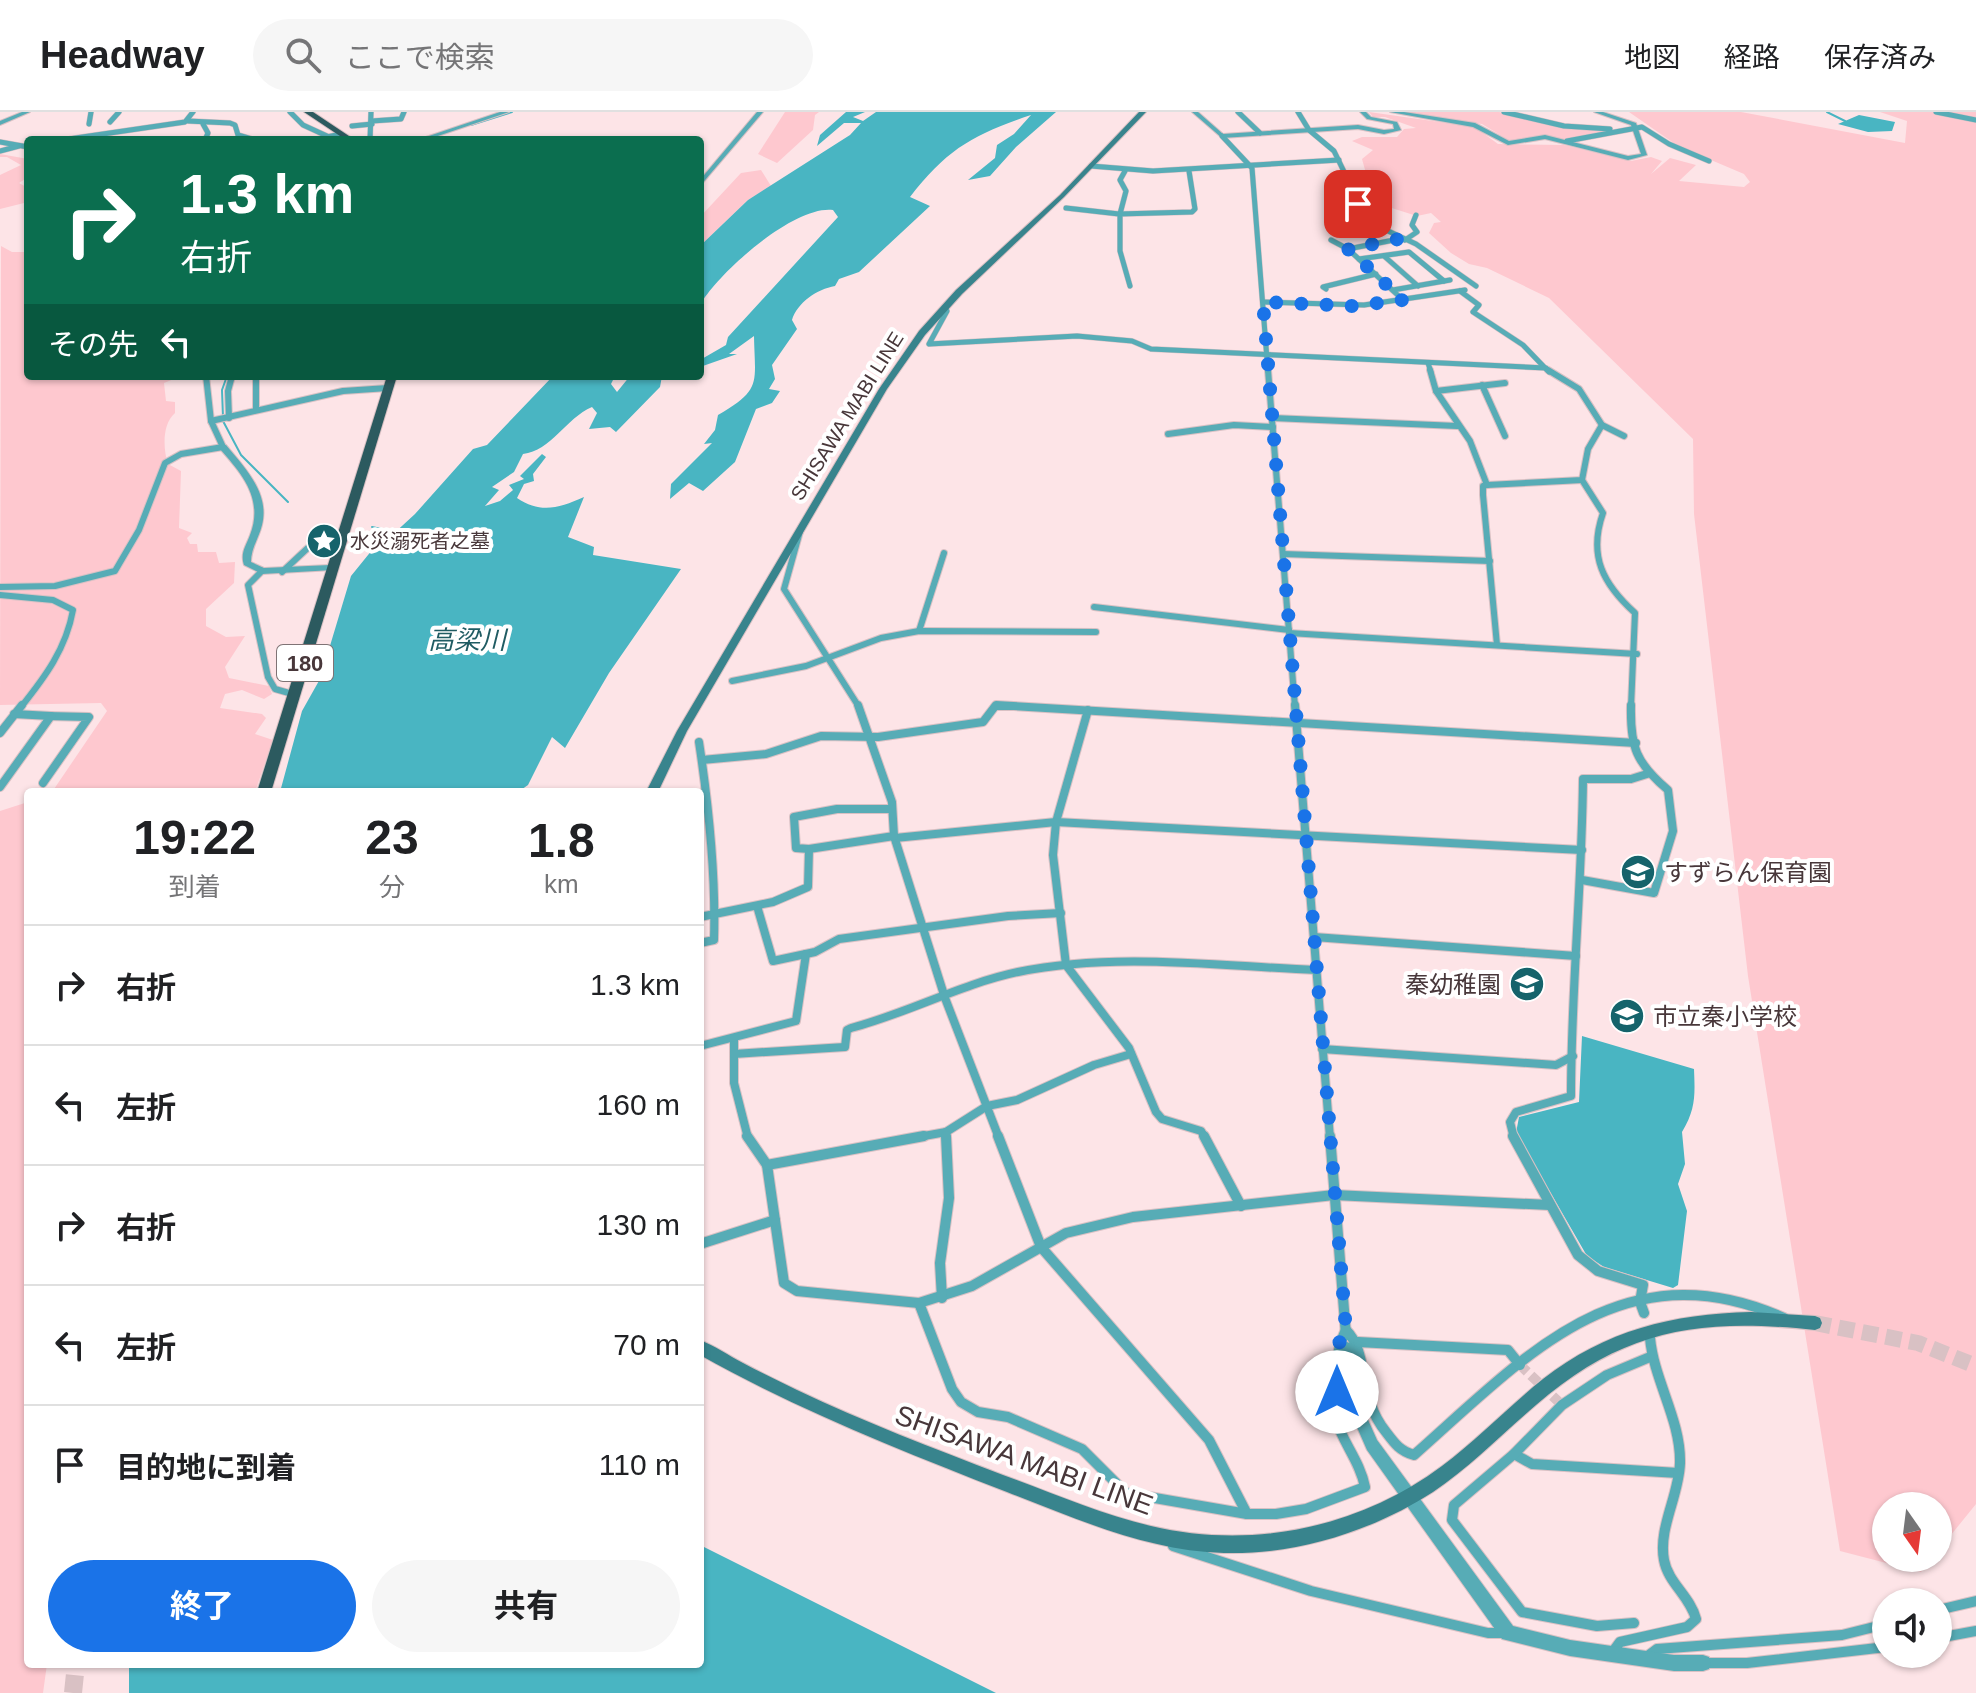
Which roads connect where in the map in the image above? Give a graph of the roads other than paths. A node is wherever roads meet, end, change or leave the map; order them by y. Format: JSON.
{"nodes":[{"id":1,"x":27,"y":112,"type":"edge"},
{"id":2,"x":91,"y":112,"type":"edge"},
{"id":3,"x":119,"y":112,"type":"edge"},
{"id":4,"x":194,"y":112,"type":"edge"},
{"id":5,"x":290,"y":112,"type":"edge"},
{"id":6,"x":308,"y":112,"type":"edge"},
{"id":7,"x":371,"y":112,"type":"edge"},
{"id":8,"x":404,"y":112,"type":"edge"},
{"id":9,"x":506,"y":112,"type":"edge"},
{"id":10,"x":760,"y":112,"type":"edge"},
{"id":11,"x":1143,"y":112,"type":"edge"},
{"id":12,"x":1195,"y":112,"type":"edge"},
{"id":13,"x":1238,"y":112,"type":"edge"},
{"id":14,"x":1298,"y":112,"type":"edge"},
{"id":15,"x":1363,"y":112,"type":"edge"},
{"id":16,"x":1393,"y":112,"type":"edge"},
{"id":17,"x":1504,"y":112,"type":"edge"},
{"id":18,"x":1597,"y":112,"type":"edge"},
{"id":19,"x":1936,"y":112,"type":"edge"},
{"id":20,"x":1976,"y":120,"type":"edge"},
{"id":21,"x":188,"y":121,"type":"junction"},
{"id":22,"x":110,"y":122,"type":"dead end"},
{"id":23,"x":0,"y":123,"type":"edge"},
{"id":24,"x":372,"y":123,"type":"junction"},
{"id":25,"x":89,"y":124,"type":"dead end"},
{"id":26,"x":203,"y":124,"type":"junction"},
{"id":27,"x":352,"y":126,"type":"dead end"},
{"id":28,"x":1635,"y":126,"type":"junction"},
{"id":29,"x":1309,"y":130,"type":"junction"},
{"id":30,"x":1619,"y":130,"type":"junction"},
{"id":31,"x":1260,"y":133,"type":"junction"},
{"id":32,"x":89,"y":136,"type":"edge"},
{"id":33,"x":207,"y":136,"type":"edge"},
{"id":34,"x":241,"y":136,"type":"edge"},
{"id":35,"x":333,"y":136,"type":"edge"},
{"id":36,"x":370,"y":136,"type":"edge"},
{"id":37,"x":432,"y":136,"type":"edge"},
{"id":38,"x":1222,"y":136,"type":"junction"},
{"id":39,"x":1567,"y":141,"type":"junction"},
{"id":40,"x":0,"y":142,"type":"edge"},
{"id":41,"x":18,"y":145,"type":"junction"},
{"id":42,"x":24,"y":145,"type":"edge"},
{"id":43,"x":0,"y":151,"type":"edge"},
{"id":44,"x":1339,"y":160,"type":"junction"},
{"id":45,"x":1709,"y":161,"type":"dead end"},
{"id":46,"x":1250,"y":165,"type":"junction"},
{"id":47,"x":1091,"y":166,"type":"junction"},
{"id":48,"x":1125,"y":171,"type":"junction"},
{"id":49,"x":1189,"y":171,"type":"junction"},
{"id":50,"x":704,"y":179,"type":"edge"},
{"id":51,"x":1066,"y":208,"type":"dead end"},
{"id":52,"x":1119,"y":214,"type":"junction"},
{"id":53,"x":1416,"y":215,"type":"dead end"},
{"id":54,"x":1331,"y":240,"type":"dead end"},
{"id":55,"x":1402,"y":240,"type":"junction"},
{"id":56,"x":1348,"y":249,"type":"junction"},
{"id":57,"x":1384,"y":256,"type":"junction"},
{"id":58,"x":1359,"y":259,"type":"junction"},
{"id":59,"x":1376,"y":274,"type":"junction"},
{"id":60,"x":1130,"y":286,"type":"dead end"},
{"id":61,"x":1418,"y":286,"type":"junction"},
{"id":62,"x":1326,"y":289,"type":"dead end"},
{"id":63,"x":1393,"y":290,"type":"junction"},
{"id":64,"x":1460,"y":291,"type":"junction"},
{"id":65,"x":1403,"y":300,"type":"junction"},
{"id":66,"x":1263,"y":302,"type":"junction"},
{"id":67,"x":945,"y":307,"type":"junction"},
{"id":68,"x":1267,"y":355,"type":"junction"},
{"id":69,"x":1428,"y":363,"type":"junction"},
{"id":70,"x":1546,"y":368,"type":"junction"},
{"id":71,"x":206,"y":380,"type":"edge"},
{"id":72,"x":231,"y":380,"type":"edge"},
{"id":73,"x":256,"y":380,"type":"edge"},
{"id":74,"x":391,"y":380,"type":"edge"},
{"id":75,"x":1505,"y":383,"type":"dead end"},
{"id":76,"x":1482,"y":385,"type":"junction"},
{"id":77,"x":388,"y":388,"type":"junction"},
{"id":78,"x":1436,"y":391,"type":"junction"},
{"id":79,"x":256,"y":409,"type":"junction"},
{"id":80,"x":229,"y":418,"type":"junction"},
{"id":81,"x":211,"y":421,"type":"junction"},
{"id":82,"x":1273,"y":422,"type":"junction"},
{"id":83,"x":1602,"y":425,"type":"junction"},
{"id":84,"x":1457,"y":426,"type":"junction"},
{"id":85,"x":1168,"y":434,"type":"dead end"},
{"id":86,"x":1505,"y":436,"type":"dead end"},
{"id":87,"x":1624,"y":436,"type":"dead end"},
{"id":88,"x":223,"y":447,"type":"junction"},
{"id":89,"x":1582,"y":480,"type":"junction"},
{"id":90,"x":1487,"y":485,"type":"junction"},
{"id":91,"x":801,"y":528,"type":"junction"},
{"id":92,"x":342,"y":534,"type":"junction"},
{"id":93,"x":944,"y":553,"type":"dead end"},
{"id":94,"x":1283,"y":554,"type":"junction"},
{"id":95,"x":1490,"y":561,"type":"junction"},
{"id":96,"x":330,"y":568,"type":"junction"},
{"id":97,"x":262,"y":571,"type":"junction"},
{"id":98,"x":282,"y":572,"type":"junction"},
{"id":99,"x":0,"y":587,"type":"edge"},
{"id":100,"x":0,"y":595,"type":"edge"},
{"id":101,"x":1094,"y":607,"type":"dead end"},
{"id":102,"x":919,"y":631,"type":"junction"},
{"id":103,"x":1289,"y":631,"type":"junction"},
{"id":104,"x":1096,"y":632,"type":"dead end"},
{"id":105,"x":1497,"y":645,"type":"junction"},
{"id":106,"x":1637,"y":654,"type":"junction"},
{"id":107,"x":831,"y":659,"type":"junction"},
{"id":108,"x":732,"y":681,"type":"dead end"},
{"id":109,"x":296,"y":695,"type":"junction"},
{"id":110,"x":1088,"y":710,"type":"junction"},
{"id":111,"x":14,"y":714,"type":"junction"},
{"id":112,"x":47,"y":716,"type":"junction"},
{"id":113,"x":1296,"y":724,"type":"junction"},
{"id":114,"x":0,"y":733,"type":"edge"},
{"id":115,"x":871,"y":737,"type":"junction"},
{"id":116,"x":699,"y":742,"type":"dead end"},
{"id":117,"x":1636,"y":743,"type":"junction"},
{"id":118,"x":702,"y":760,"type":"junction"},
{"id":119,"x":1647,"y":774,"type":"junction"},
{"id":120,"x":43,"y":783,"type":"dead end"},
{"id":121,"x":0,"y":787,"type":"edge"},
{"id":122,"x":265,"y":788,"type":"edge"},
{"id":123,"x":654,"y":788,"type":"edge"},
{"id":124,"x":892,"y":809,"type":"junction"},
{"id":125,"x":1056,"y":822,"type":"junction"},
{"id":126,"x":895,"y":837,"type":"junction"},
{"id":127,"x":1306,"y":837,"type":"junction"},
{"id":128,"x":809,"y":849,"type":"junction"},
{"id":129,"x":1582,"y":850,"type":"junction"},
{"id":130,"x":1582,"y":880,"type":"junction"},
{"id":131,"x":757,"y":906,"type":"junction"},
{"id":132,"x":1061,"y":913,"type":"junction"},
{"id":133,"x":715,"y":915,"type":"junction"},
{"id":134,"x":704,"y":916,"type":"edge"},
{"id":135,"x":924,"y":929,"type":"junction"},
{"id":136,"x":1314,"y":937,"type":"junction"},
{"id":137,"x":704,"y":942,"type":"edge"},
{"id":138,"x":806,"y":954,"type":"junction"},
{"id":139,"x":1576,"y":956,"type":"junction"},
{"id":140,"x":1066,"y":965,"type":"junction"},
{"id":141,"x":1316,"y":970,"type":"junction"},
{"id":142,"x":945,"y":998,"type":"junction"},
{"id":143,"x":734,"y":1039,"type":"junction"},
{"id":144,"x":704,"y":1045,"type":"edge"},
{"id":145,"x":1322,"y":1049,"type":"junction"},
{"id":146,"x":734,"y":1054,"type":"junction"},
{"id":147,"x":1131,"y":1054,"type":"junction"},
{"id":148,"x":1573,"y":1056,"type":"junction"},
{"id":149,"x":987,"y":1106,"type":"junction"},
{"id":150,"x":946,"y":1132,"type":"junction"},
{"id":151,"x":767,"y":1165,"type":"junction"},
{"id":152,"x":1334,"y":1195,"type":"junction"},
{"id":153,"x":1550,"y":1205,"type":"junction"},
{"id":154,"x":1241,"y":1206,"type":"junction"},
{"id":155,"x":775,"y":1220,"type":"junction"},
{"id":156,"x":704,"y":1243,"type":"edge"},
{"id":157,"x":1041,"y":1247,"type":"junction"},
{"id":158,"x":942,"y":1298,"type":"junction"},
{"id":159,"x":919,"y":1303,"type":"junction"},
{"id":160,"x":1642,"y":1307,"type":"junction"},
{"id":161,"x":1786,"y":1319,"type":"junction"},
{"id":162,"x":1815,"y":1323,"type":"tunnel mouth"},
{"id":163,"x":1346,"y":1330,"type":"junction"},
{"id":164,"x":1650,"y":1338,"type":"dead end"},
{"id":165,"x":1352,"y":1345,"type":"junction"},
{"id":166,"x":704,"y":1349,"type":"edge"},
{"id":167,"x":1650,"y":1357,"type":"junction"},
{"id":168,"x":1520,"y":1365,"type":"junction"},
{"id":169,"x":1514,"y":1454,"type":"junction"},
{"id":170,"x":1678,"y":1473,"type":"junction"},
{"id":171,"x":1409,"y":1497,"type":"junction"},
{"id":172,"x":1247,"y":1514,"type":"junction"},
{"id":173,"x":1115,"y":1523,"type":"junction"},
{"id":174,"x":1976,"y":1601,"type":"edge"},
{"id":175,"x":1952,"y":1607,"type":"edge"},
{"id":176,"x":1634,"y":1623,"type":"dead end"},
{"id":177,"x":1872,"y":1628,"type":"edge"},
{"id":178,"x":1976,"y":1631,"type":"edge"},
{"id":179,"x":1508,"y":1633,"type":"junction"},
{"id":180,"x":1952,"y":1635,"type":"edge"},
{"id":181,"x":1872,"y":1649,"type":"edge"},
{"id":182,"x":1612,"y":1653,"type":"junction"},
{"id":183,"x":1645,"y":1658,"type":"junction"},
{"id":184,"x":1703,"y":1663,"type":"joint"}],
"edges":[{"from":1,"to":23,"type":"street"},
{"from":2,"to":25,"type":"street"},
{"from":3,"to":22,"type":"street"},
{"from":4,"to":21,"type":"street"},
{"from":5,"to":35,"type":"street"},
{"from":6,"to":35,"type":"highway"},
{"from":7,"to":24,"type":"street"},
{"from":8,"to":24,"type":"street"},
{"from":9,"to":37,"type":"street"},
{"from":10,"to":50,"type":"street"},
{"from":11,"to":47,"type":"main road","name":"SHISAWA MABI LINE"},
{"from":12,"to":38,"type":"street"},
{"from":13,"to":31,"type":"street"},
{"from":14,"to":29,"type":"street"},
{"from":15,"to":29,"type":"street"},
{"from":16,"to":39,"type":"street"},
{"from":17,"to":30,"type":"street"},
{"from":18,"to":28,"type":"street"},
{"from":19,"to":20,"type":"street"},
{"from":21,"to":26,"type":"street"},
{"from":21,"to":32,"type":"street"},
{"from":24,"to":27,"type":"street"},
{"from":24,"to":36,"type":"street"},
{"from":26,"to":33,"type":"street"},
{"from":26,"to":34,"type":"street"},
{"from":28,"to":30,"type":"street"},
{"from":28,"to":39,"type":"street"},
{"from":28,"to":45,"type":"street"},
{"from":29,"to":31,"type":"street"},
{"from":29,"to":44,"type":"street"},
{"from":30,"to":39,"type":"street"},
{"from":31,"to":38,"type":"street"},
{"from":38,"to":46,"type":"street"},
{"from":40,"to":41,"type":"street"},
{"from":41,"to":42,"type":"street"},
{"from":41,"to":43,"type":"street"},
{"from":44,"to":46,"type":"street"},
{"from":44,"to":55,"type":"street"},
{"from":46,"to":49,"type":"street"},
{"from":46,"to":66,"type":"street"},
{"from":47,"to":48,"type":"street"},
{"from":47,"to":67,"type":"main road","name":"SHISAWA MABI LINE"},
{"from":48,"to":49,"type":"street"},
{"from":48,"to":52,"type":"street"},
{"from":49,"to":52,"type":"street"},
{"from":51,"to":52,"type":"street"},
{"from":52,"to":60,"type":"street"},
{"from":53,"to":55,"type":"street"},
{"from":54,"to":56,"type":"street"},
{"from":55,"to":56,"type":"street"},
{"from":55,"to":64,"type":"street"},
{"from":56,"to":58,"type":"street"},
{"from":57,"to":58,"type":"street"},
{"from":57,"to":61,"type":"street"},
{"from":57,"to":61,"type":"street"},
{"from":58,"to":59,"type":"street"},
{"from":59,"to":62,"type":"street"},
{"from":59,"to":63,"type":"street"},
{"from":61,"to":63,"type":"street"},
{"from":63,"to":65,"type":"street"},
{"from":64,"to":65,"type":"street"},
{"from":64,"to":70,"type":"street"},
{"from":65,"to":66,"type":"street"},
{"from":66,"to":68,"type":"street"},
{"from":67,"to":68,"type":"street"},
{"from":67,"to":91,"type":"main road","name":"SHISAWA MABI LINE"},
{"from":68,"to":69,"type":"street"},
{"from":68,"to":82,"type":"street"},
{"from":69,"to":70,"type":"street"},
{"from":69,"to":78,"type":"street"},
{"from":70,"to":83,"type":"street"},
{"from":71,"to":81,"type":"street"},
{"from":72,"to":80,"type":"street"},
{"from":73,"to":79,"type":"street"},
{"from":74,"to":77,"type":"highway","number":"180"},
{"from":75,"to":76,"type":"street"},
{"from":76,"to":78,"type":"street"},
{"from":76,"to":86,"type":"street"},
{"from":77,"to":79,"type":"street"},
{"from":77,"to":92,"type":"highway","number":"180"},
{"from":78,"to":84,"type":"street"},
{"from":79,"to":80,"type":"street"},
{"from":80,"to":81,"type":"street"},
{"from":81,"to":88,"type":"street"},
{"from":82,"to":84,"type":"street"},
{"from":82,"to":85,"type":"street"},
{"from":82,"to":94,"type":"street"},
{"from":83,"to":87,"type":"street"},
{"from":83,"to":89,"type":"street"},
{"from":84,"to":90,"type":"street"},
{"from":88,"to":97,"type":"street"},
{"from":88,"to":99,"type":"street"},
{"from":89,"to":90,"type":"street"},
{"from":89,"to":106,"type":"street"},
{"from":90,"to":95,"type":"street"},
{"from":91,"to":107,"type":"street"},
{"from":91,"to":123,"type":"main road","name":"SHISAWA MABI LINE"},
{"from":92,"to":96,"type":"highway","number":"180"},
{"from":92,"to":98,"type":"street"},
{"from":93,"to":102,"type":"street"},
{"from":94,"to":95,"type":"street"},
{"from":94,"to":103,"type":"street"},
{"from":95,"to":105,"type":"street"},
{"from":96,"to":98,"type":"street"},
{"from":96,"to":109,"type":"highway","number":"180"},
{"from":97,"to":98,"type":"street"},
{"from":97,"to":109,"type":"street"},
{"from":100,"to":111,"type":"street"},
{"from":101,"to":103,"type":"street"},
{"from":102,"to":104,"type":"street"},
{"from":102,"to":107,"type":"street"},
{"from":103,"to":105,"type":"street"},
{"from":103,"to":113,"type":"street"},
{"from":105,"to":106,"type":"street"},
{"from":106,"to":117,"type":"street"},
{"from":107,"to":108,"type":"street"},
{"from":107,"to":115,"type":"street"},
{"from":109,"to":122,"type":"highway","number":"180"},
{"from":110,"to":113,"type":"street"},
{"from":110,"to":115,"type":"street"},
{"from":110,"to":125,"type":"street"},
{"from":111,"to":112,"type":"street"},
{"from":111,"to":114,"type":"street"},
{"from":112,"to":120,"type":"street"},
{"from":112,"to":121,"type":"street"},
{"from":113,"to":117,"type":"street"},
{"from":113,"to":127,"type":"street"},
{"from":115,"to":118,"type":"street"},
{"from":115,"to":124,"type":"street"},
{"from":116,"to":118,"type":"street"},
{"from":117,"to":119,"type":"street"},
{"from":118,"to":133,"type":"street"},
{"from":119,"to":129,"type":"street"},
{"from":119,"to":130,"type":"street"},
{"from":124,"to":126,"type":"street"},
{"from":124,"to":128,"type":"street"},
{"from":125,"to":126,"type":"street"},
{"from":125,"to":127,"type":"street"},
{"from":125,"to":132,"type":"street"},
{"from":126,"to":128,"type":"street"},
{"from":126,"to":135,"type":"street"},
{"from":127,"to":129,"type":"street"},
{"from":127,"to":136,"type":"street"},
{"from":128,"to":131,"type":"street"},
{"from":129,"to":130,"type":"street"},
{"from":130,"to":139,"type":"street"},
{"from":131,"to":133,"type":"street"},
{"from":131,"to":138,"type":"street"},
{"from":132,"to":135,"type":"street"},
{"from":132,"to":140,"type":"street"},
{"from":133,"to":134,"type":"street"},
{"from":133,"to":137,"type":"street"},
{"from":135,"to":138,"type":"street"},
{"from":135,"to":142,"type":"street"},
{"from":136,"to":139,"type":"street"},
{"from":136,"to":141,"type":"street"},
{"from":138,"to":143,"type":"street"},
{"from":139,"to":148,"type":"street"},
{"from":140,"to":141,"type":"street"},
{"from":140,"to":142,"type":"street"},
{"from":140,"to":147,"type":"street"},
{"from":141,"to":145,"type":"street"},
{"from":142,"to":146,"type":"street"},
{"from":142,"to":149,"type":"street"},
{"from":143,"to":144,"type":"street"},
{"from":143,"to":146,"type":"street"},
{"from":145,"to":148,"type":"street"},
{"from":145,"to":152,"type":"street"},
{"from":146,"to":151,"type":"street"},
{"from":147,"to":149,"type":"street"},
{"from":147,"to":154,"type":"street"},
{"from":148,"to":153,"type":"street"},
{"from":149,"to":150,"type":"street"},
{"from":149,"to":157,"type":"street"},
{"from":150,"to":151,"type":"street"},
{"from":150,"to":158,"type":"street"},
{"from":151,"to":155,"type":"street"},
{"from":152,"to":153,"type":"street"},
{"from":152,"to":154,"type":"street"},
{"from":152,"to":163,"type":"street"},
{"from":153,"to":160,"type":"street"},
{"from":154,"to":157,"type":"street"},
{"from":155,"to":156,"type":"street"},
{"from":155,"to":159,"type":"street"},
{"from":157,"to":158,"type":"street"},
{"from":157,"to":172,"type":"street"},
{"from":158,"to":159,"type":"street"},
{"from":159,"to":172,"type":"street"},
{"from":160,"to":161,"type":"street"},
{"from":160,"to":168,"type":"street"},
{"from":161,"to":162,"type":"main road","name":"SHISAWA MABI LINE"},
{"from":161,"to":171,"type":"main road","name":"SHISAWA MABI LINE"},
{"from":163,"to":165,"type":"street"},
{"from":163,"to":172,"type":"street"},
{"from":164,"to":167,"type":"street"},
{"from":165,"to":168,"type":"street"},
{"from":165,"to":168,"type":"street"},
{"from":165,"to":171,"type":"street"},
{"from":166,"to":173,"type":"main road","name":"SHISAWA MABI LINE"},
{"from":167,"to":169,"type":"street"},
{"from":167,"to":170,"type":"street"},
{"from":169,"to":170,"type":"street"},
{"from":169,"to":176,"type":"street"},
{"from":170,"to":182,"type":"street"},
{"from":171,"to":173,"type":"main road","name":"SHISAWA MABI LINE"},
{"from":171,"to":179,"type":"street"},
{"from":173,"to":179,"type":"street"},
{"from":174,"to":175,"type":"street"},
{"from":177,"to":183,"type":"street"},
{"from":178,"to":180,"type":"street"},
{"from":179,"to":182,"type":"street"},
{"from":181,"to":184,"type":"street"},
{"from":182,"to":183,"type":"street"},
{"from":183,"to":184,"type":"street"}]}
